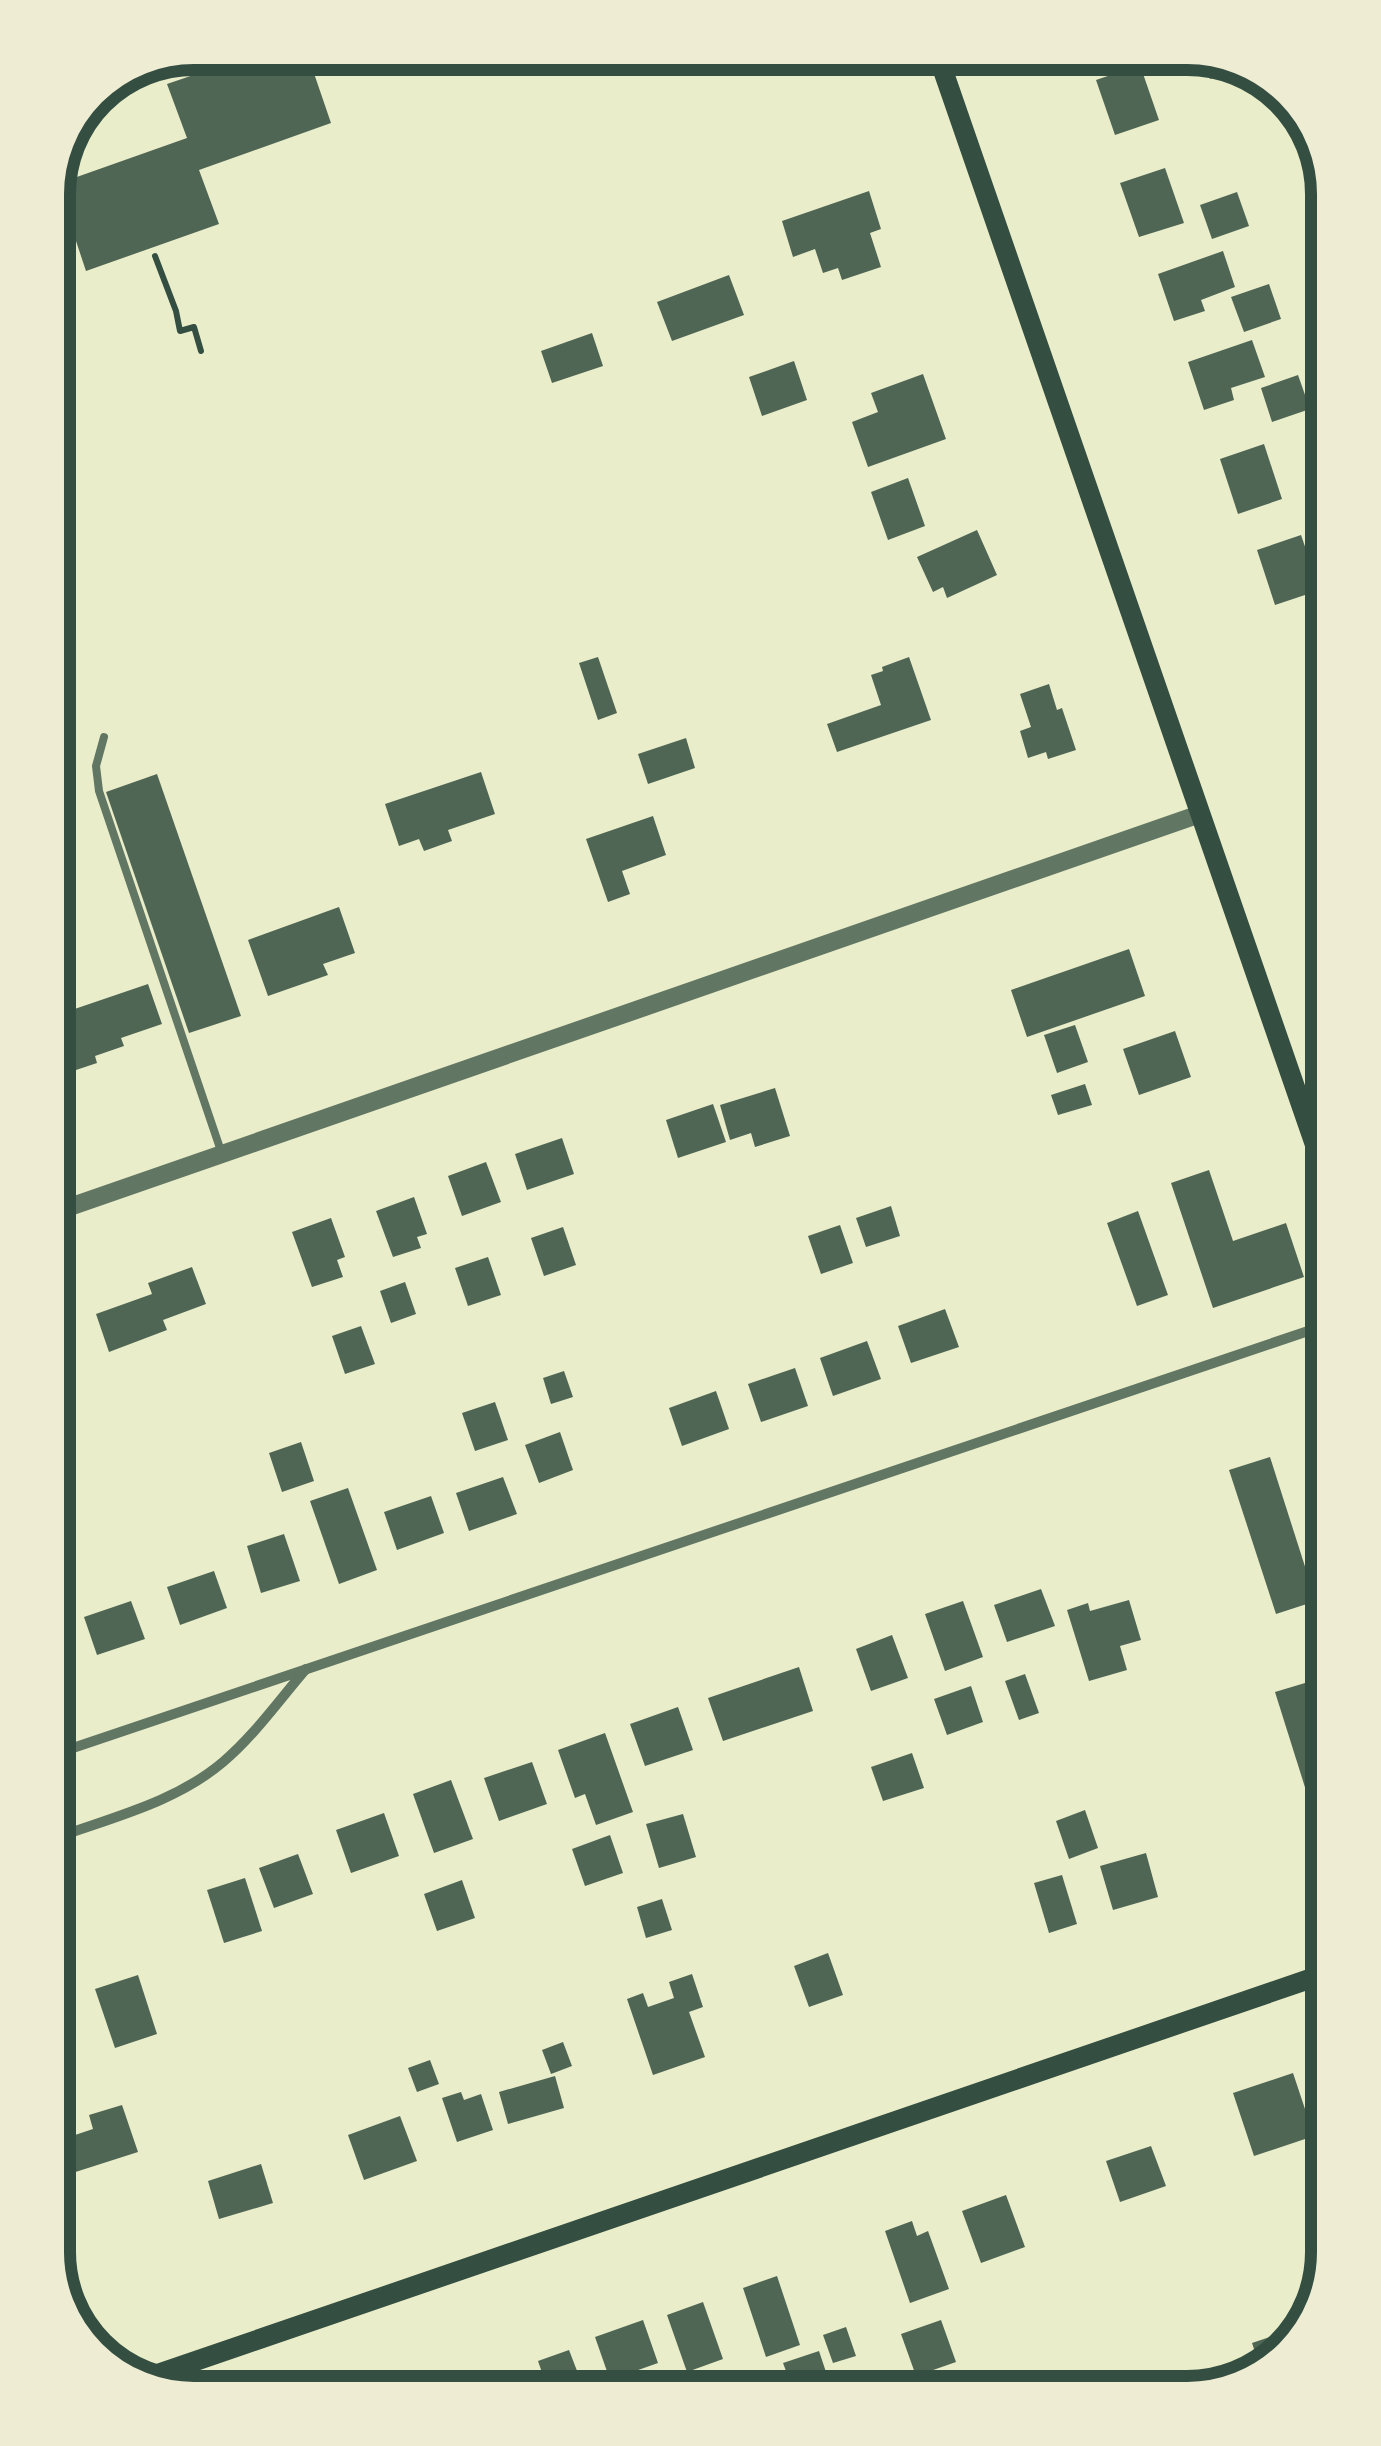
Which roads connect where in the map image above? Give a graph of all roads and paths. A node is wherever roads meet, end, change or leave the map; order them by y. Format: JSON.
{"nodes":[{"id":1,"x":942,"y":70,"type":"edge"},
{"id":2,"x":155,"y":256,"type":"dead end"},
{"id":3,"x":201,"y":351,"type":"dead end"},
{"id":4,"x":104,"y":737,"type":"dead end"},
{"id":5,"x":1200,"y":814,"type":"junction"},
{"id":6,"x":1311,"y":1133,"type":"edge"},
{"id":7,"x":222,"y":1154,"type":"junction"},
{"id":8,"x":70,"y":1207,"type":"edge"},
{"id":9,"x":1311,"y":1330,"type":"edge"},
{"id":10,"x":307,"y":1668,"type":"junction"},
{"id":11,"x":70,"y":1749,"type":"edge"},
{"id":12,"x":70,"y":1833,"type":"edge"},
{"id":13,"x":1311,"y":1978,"type":"edge"},
{"id":14,"x":164,"y":2372,"type":"edge"}],
"edges":[{"from":1,"to":5,"type":"main road"},
{"from":2,"to":3,"type":"path"},
{"from":4,"to":7,"type":"lane"},
{"from":5,"to":6,"type":"main road"},
{"from":5,"to":7,"type":"street"},
{"from":7,"to":8,"type":"street"},
{"from":9,"to":10,"type":"street"},
{"from":10,"to":11,"type":"street"},
{"from":10,"to":12,"type":"street"},
{"from":13,"to":14,"type":"main road"}]}
